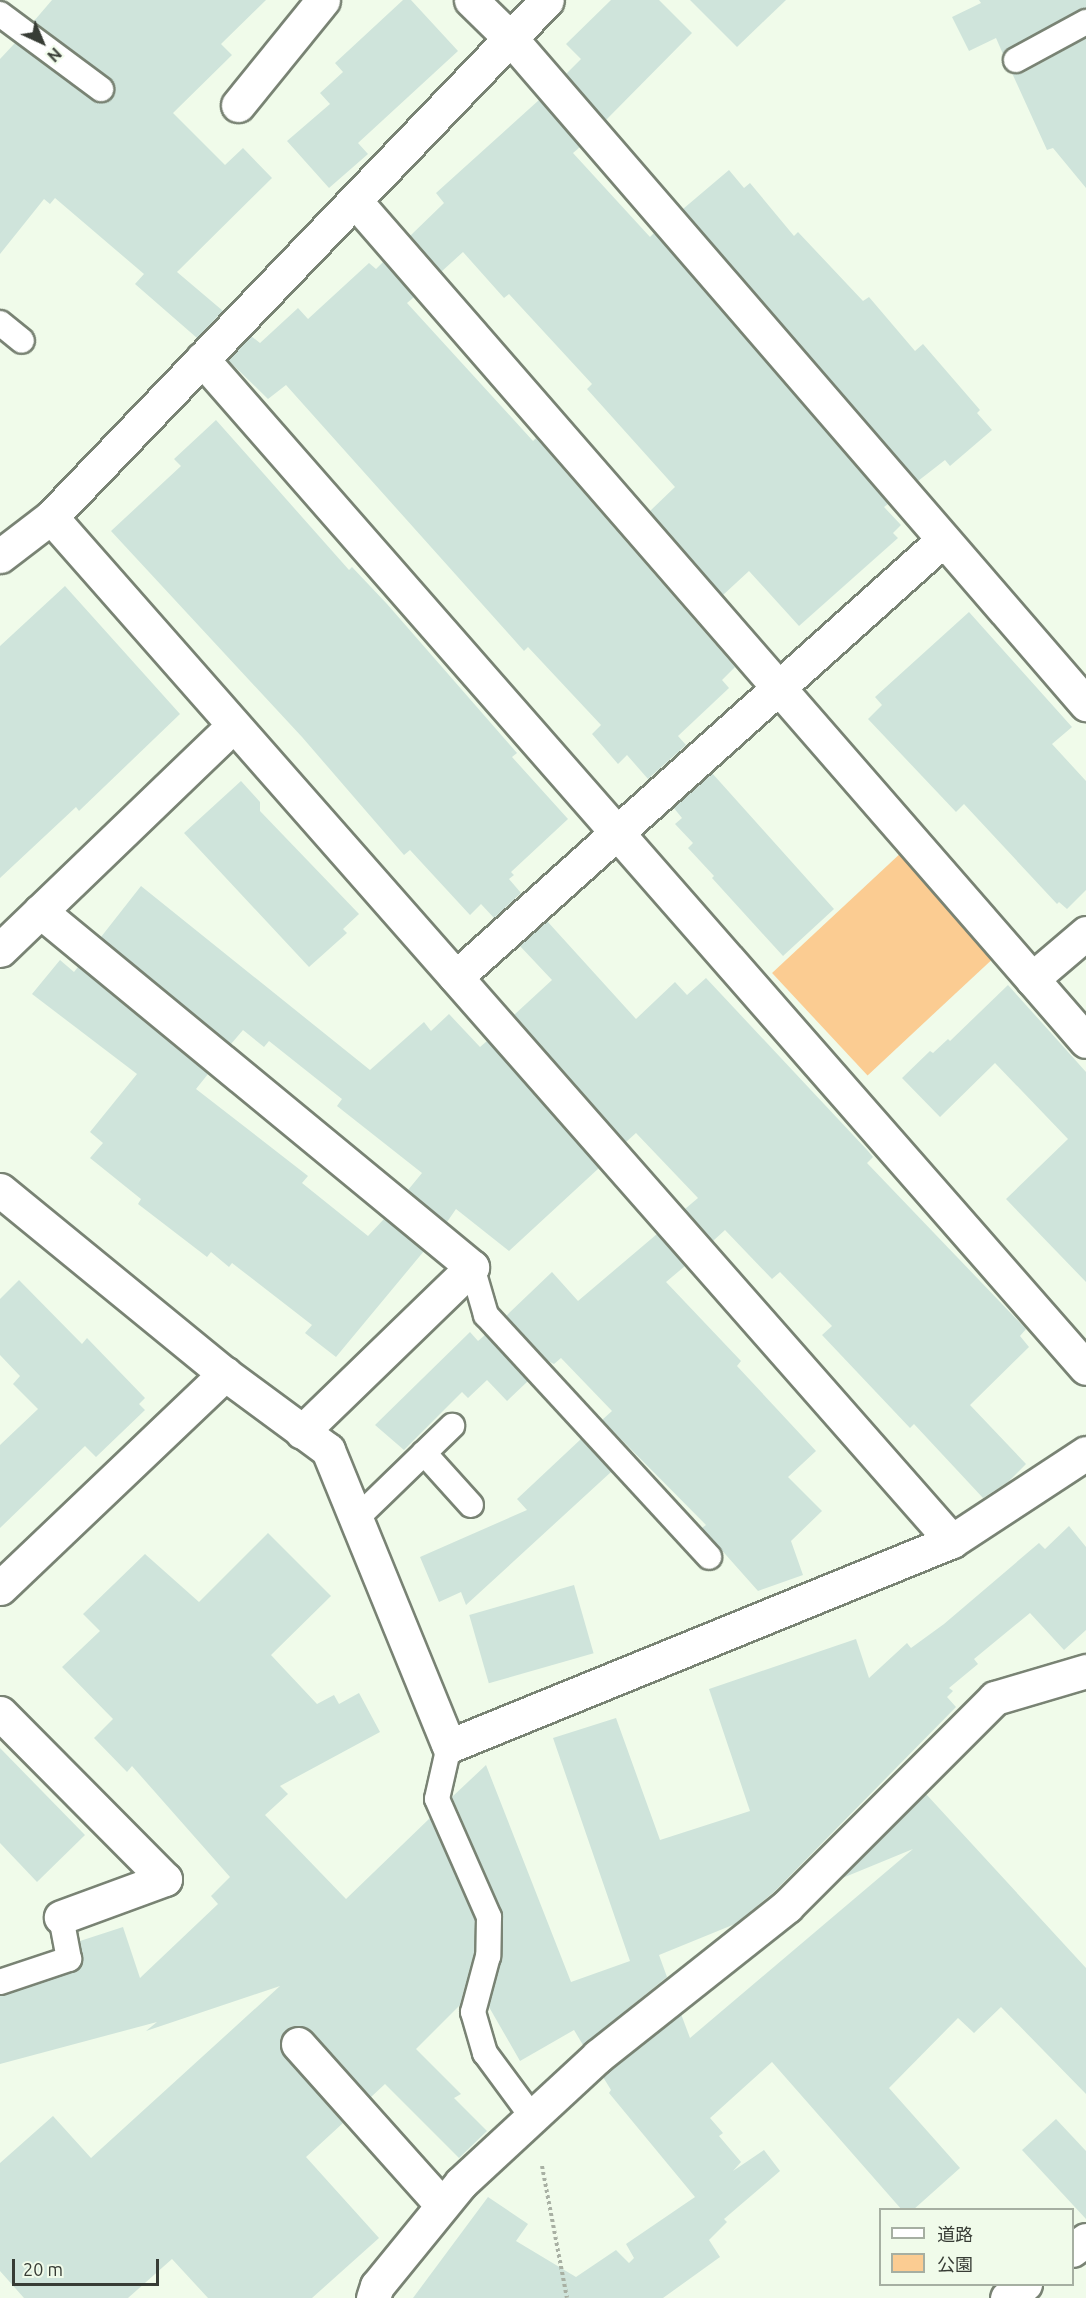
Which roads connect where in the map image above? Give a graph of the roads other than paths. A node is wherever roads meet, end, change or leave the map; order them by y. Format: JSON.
{"nodes":[{"id":1,"x":322,"y":0,"type":"edge"},
{"id":2,"x":471,"y":0,"type":"edge"},
{"id":3,"x":547,"y":0,"type":"edge"},
{"id":4,"x":0,"y":14,"type":"edge"},
{"id":5,"x":1086,"y":22,"type":"edge"},
{"id":6,"x":512,"y":40,"type":"junction"},
{"id":7,"x":1016,"y":60,"type":"dead end"},
{"id":8,"x":101,"y":89,"type":"dead end"},
{"id":9,"x":238,"y":105,"type":"dead end"},
{"id":10,"x":356,"y":202,"type":"junction"},
{"id":11,"x":0,"y":323,"type":"edge"},
{"id":12,"x":22,"y":341,"type":"dead end"},
{"id":13,"x":202,"y":359,"type":"junction"},
{"id":14,"x":51,"y":517,"type":"junction"},
{"id":15,"x":942,"y":541,"type":"junction"},
{"id":16,"x":0,"y":556,"type":"edge"},
{"id":17,"x":778,"y":688,"type":"junction"},
{"id":18,"x":1086,"y":705,"type":"edge"},
{"id":19,"x":233,"y":726,"type":"junction"},
{"id":20,"x":617,"y":833,"type":"junction"},
{"id":21,"x":40,"y":911,"type":"junction"},
{"id":22,"x":1086,"y":933,"type":"edge"},
{"id":23,"x":0,"y":950,"type":"edge"},
{"id":24,"x":456,"y":977,"type":"junction"},
{"id":25,"x":1032,"y":979,"type":"junction"},
{"id":26,"x":1086,"y":1041,"type":"edge"},
{"id":27,"x":0,"y":1190,"type":"edge"},
{"id":28,"x":472,"y":1267,"type":"junction"},
{"id":29,"x":1086,"y":1368,"type":"edge"},
{"id":30,"x":225,"y":1374,"type":"junction"},
{"id":31,"x":452,"y":1426,"type":"dead end"},
{"id":32,"x":302,"y":1432,"type":"junction"},
{"id":33,"x":424,"y":1453,"type":"junction"},
{"id":34,"x":1086,"y":1453,"type":"edge"},
{"id":35,"x":471,"y":1505,"type":"dead end"},
{"id":36,"x":356,"y":1519,"type":"junction"},
{"id":37,"x":952,"y":1541,"type":"junction"},
{"id":38,"x":709,"y":1557,"type":"dead end"},
{"id":39,"x":0,"y":1588,"type":"edge"},
{"id":40,"x":1086,"y":1671,"type":"edge"},
{"id":41,"x":0,"y":1713,"type":"edge"},
{"id":42,"x":449,"y":1746,"type":"junction"},
{"id":43,"x":62,"y":1917,"type":"joint"},
{"id":44,"x":0,"y":1982,"type":"edge"},
{"id":45,"x":298,"y":2044,"type":"dead end"},
{"id":46,"x":533,"y":2118,"type":"junction"},
{"id":47,"x":442,"y":2205,"type":"junction"},
{"id":48,"x":1022,"y":2286,"type":"edge"},
{"id":49,"x":374,"y":2298,"type":"edge"},
{"id":50,"x":1007,"y":2298,"type":"edge"}],
"edges":[{"from":1,"to":9,"type":"street"},
{"from":2,"to":6,"type":"street"},
{"from":3,"to":6,"type":"street"},
{"from":4,"to":8,"type":"lane"},
{"from":5,"to":7,"type":"lane"},
{"from":6,"to":10,"type":"street"},
{"from":6,"to":15,"type":"street"},
{"from":10,"to":13,"type":"street"},
{"from":10,"to":17,"type":"street"},
{"from":11,"to":12,"type":"lane"},
{"from":13,"to":14,"type":"street"},
{"from":13,"to":20,"type":"street"},
{"from":14,"to":16,"type":"street"},
{"from":14,"to":19,"type":"street"},
{"from":15,"to":17,"type":"street"},
{"from":15,"to":18,"type":"street"},
{"from":17,"to":20,"type":"street"},
{"from":17,"to":25,"type":"street"},
{"from":19,"to":21,"type":"street"},
{"from":19,"to":24,"type":"street"},
{"from":20,"to":24,"type":"street"},
{"from":20,"to":29,"type":"street"},
{"from":21,"to":23,"type":"street"},
{"from":21,"to":28,"type":"street"},
{"from":22,"to":25,"type":"street"},
{"from":24,"to":37,"type":"street"},
{"from":25,"to":26,"type":"street"},
{"from":27,"to":30,"type":"street"},
{"from":28,"to":32,"type":"street"},
{"from":28,"to":38,"type":"lane"},
{"from":30,"to":32,"type":"street"},
{"from":30,"to":39,"type":"street"},
{"from":31,"to":33,"type":"lane"},
{"from":32,"to":36,"type":"street"},
{"from":33,"to":35,"type":"lane"},
{"from":33,"to":36,"type":"lane"},
{"from":34,"to":37,"type":"street"},
{"from":36,"to":42,"type":"street"},
{"from":37,"to":42,"type":"street"},
{"from":40,"to":46,"type":"street"},
{"from":41,"to":43,"type":"street"},
{"from":42,"to":46,"type":"lane"},
{"from":43,"to":44,"type":"lane"},
{"from":45,"to":47,"type":"street"},
{"from":46,"to":47,"type":"street"},
{"from":47,"to":49,"type":"street"},
{"from":48,"to":50,"type":"street"}]}
